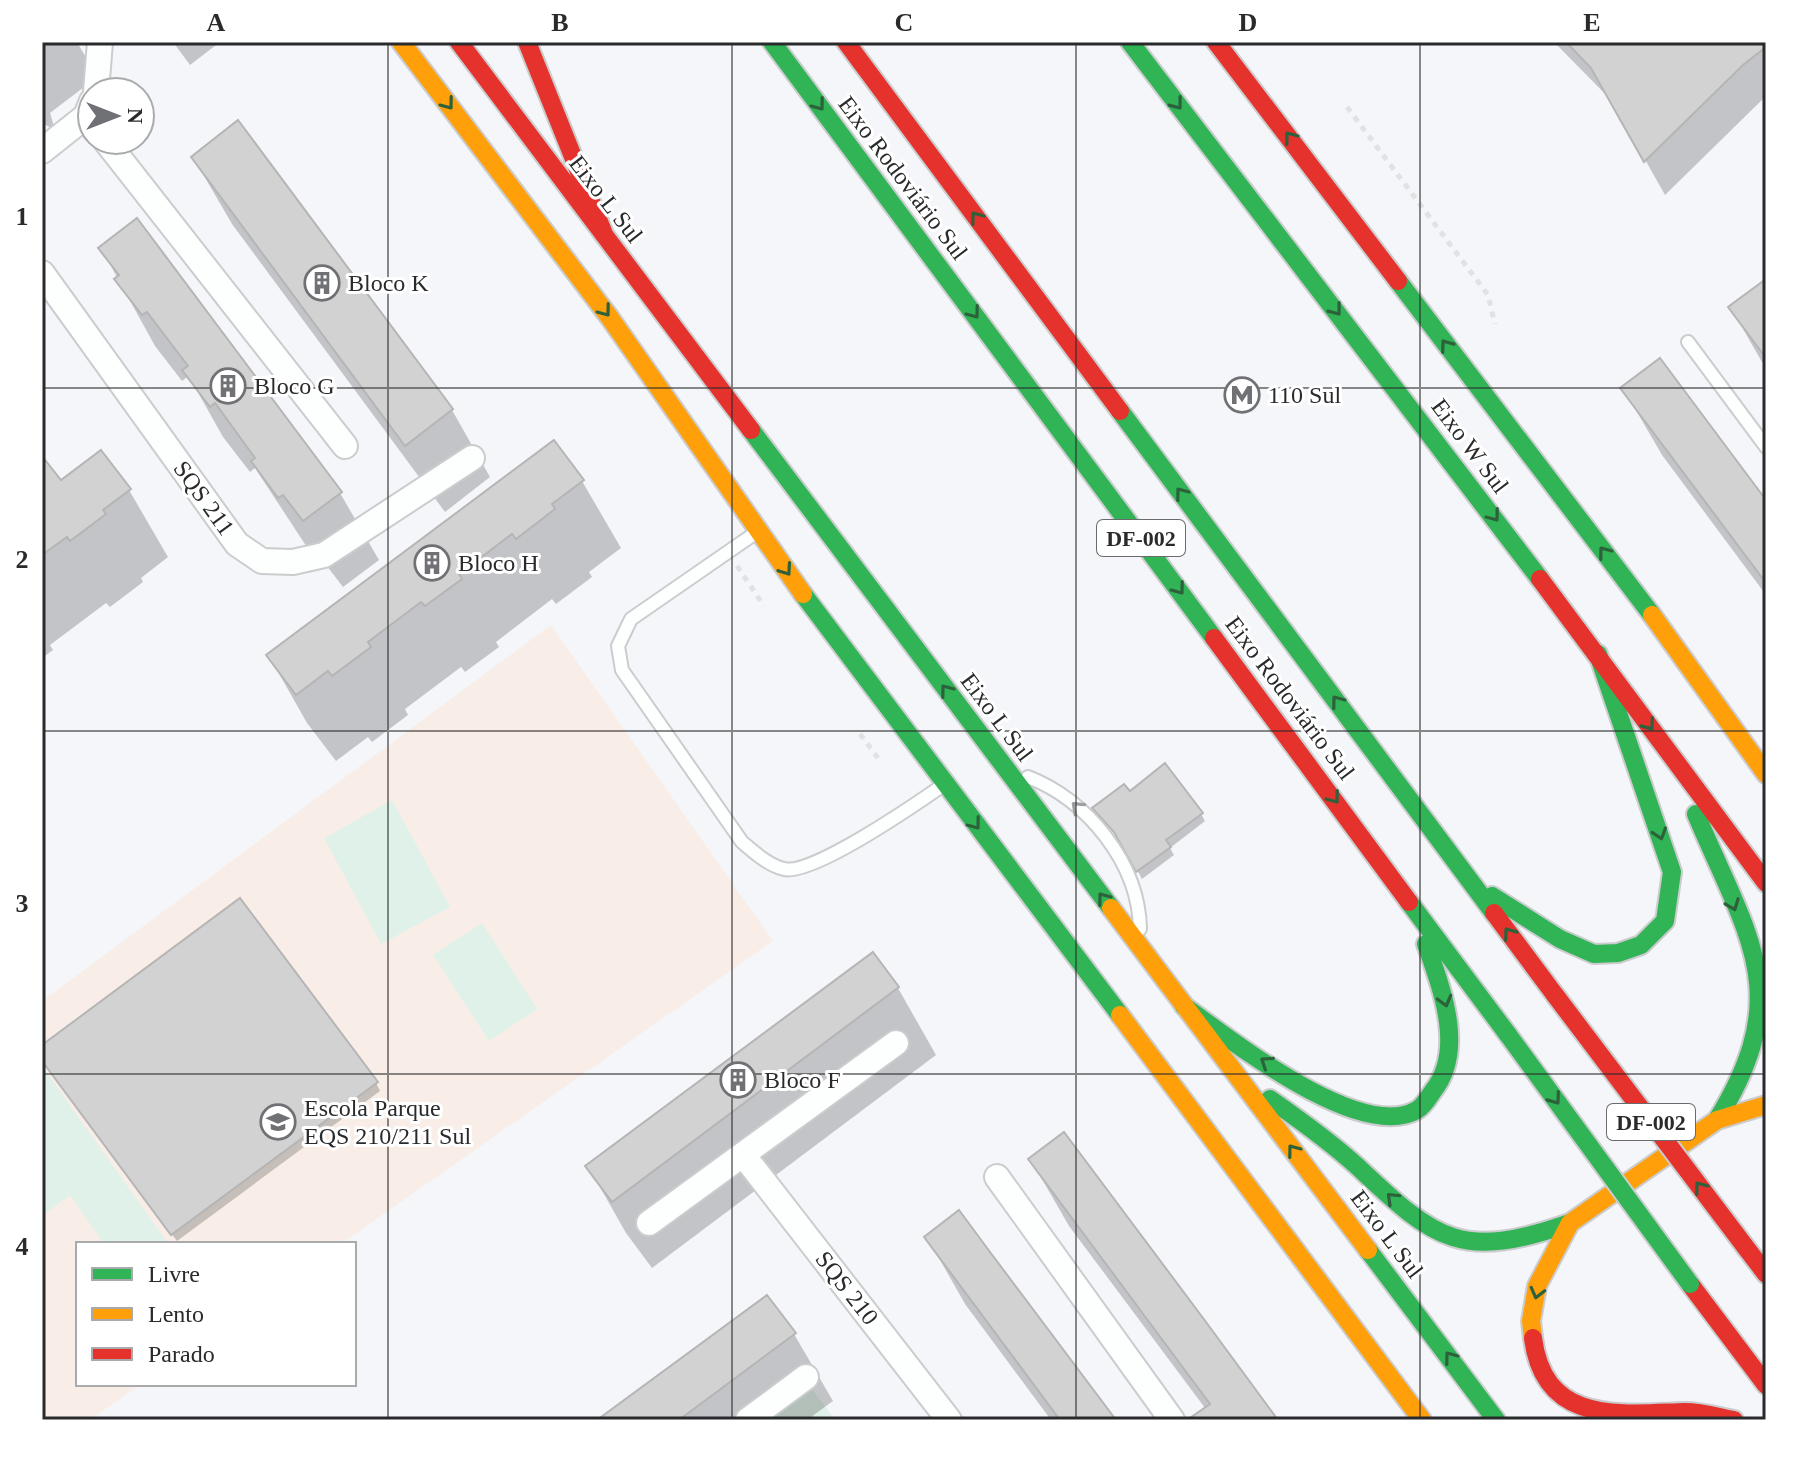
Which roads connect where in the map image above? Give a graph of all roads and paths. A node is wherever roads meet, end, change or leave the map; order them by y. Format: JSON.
{"nodes":[{"id":1,"x":100,"y":42,"type":"edge"},
{"id":2,"x":401,"y":42,"type":"edge"},
{"id":3,"x":459,"y":42,"type":"edge"},
{"id":4,"x":527,"y":42,"type":"edge"},
{"id":5,"x":772,"y":42,"type":"edge"},
{"id":6,"x":846,"y":42,"type":"edge"},
{"id":7,"x":1130,"y":42,"type":"edge"},
{"id":8,"x":1216,"y":42,"type":"edge"},
{"id":9,"x":505,"y":71,"type":"dead end"},
{"id":10,"x":99,"y":76,"type":"edge"},
{"id":11,"x":1347,"y":107,"type":"dead end"},
{"id":12,"x":76,"y":125,"type":"edge"},
{"id":13,"x":42,"y":151,"type":"edge"},
{"id":14,"x":118,"y":156,"type":"edge"},
{"id":15,"x":544,"y":158,"type":"junction"},
{"id":16,"x":604,"y":234,"type":"junction"},
{"id":17,"x":42,"y":273,"type":"edge"},
{"id":18,"x":1495,"y":324,"type":"dead end"},
{"id":19,"x":1688,"y":342,"type":"dead end"},
{"id":20,"x":345,"y":446,"type":"dead end"},
{"id":21,"x":1766,"y":447,"type":"edge"},
{"id":22,"x":472,"y":458,"type":"dead end"},
{"id":23,"x":759,"y":531,"type":"junction"},
{"id":24,"x":727,"y":552,"type":"junction"},
{"id":25,"x":764,"y":606,"type":"dead end"},
{"id":26,"x":1598,"y":654,"type":"junction"},
{"id":27,"x":857,"y":729,"type":"dead end"},
{"id":28,"x":1671,"y":755,"type":"junction"},
{"id":29,"x":881,"y":762,"type":"dead end"},
{"id":30,"x":1006,"y":768,"type":"junction"},
{"id":31,"x":1766,"y":774,"type":"edge"},
{"id":32,"x":945,"y":784,"type":"junction"},
{"id":33,"x":1766,"y":883,"type":"edge"},
{"id":34,"x":1473,"y":884,"type":"junction"},
{"id":35,"x":1410,"y":900,"type":"junction"},
{"id":36,"x":1141,"y":948,"type":"junction"},
{"id":37,"x":1184,"y":1006,"type":"junction"},
{"id":38,"x":896,"y":1043,"type":"dead end"},
{"id":39,"x":1239,"y":1078,"type":"junction"},
{"id":40,"x":1766,"y":1105,"type":"edge"},
{"id":41,"x":1717,"y":1120,"type":"junction"},
{"id":42,"x":744,"y":1156,"type":"junction"},
{"id":43,"x":997,"y":1177,"type":"dead end"},
{"id":44,"x":649,"y":1223,"type":"dead end"},
{"id":45,"x":1570,"y":1223,"type":"junction"},
{"id":46,"x":1766,"y":1274,"type":"edge"},
{"id":47,"x":806,"y":1377,"type":"dead end"},
{"id":48,"x":1766,"y":1385,"type":"edge"},
{"id":49,"x":748,"y":1420,"type":"edge"},
{"id":50,"x":949,"y":1420,"type":"edge"},
{"id":51,"x":1172,"y":1420,"type":"edge"},
{"id":52,"x":1422,"y":1420,"type":"edge"},
{"id":53,"x":1496,"y":1420,"type":"edge"},
{"id":54,"x":1734,"y":1420,"type":"edge"}],
"edges":[{"from":1,"to":10,"type":"street"},
{"from":2,"to":23,"type":"main road","one_way":true},
{"from":3,"to":15,"type":"main road","name":"Eixo L Sul"},
{"from":4,"to":16,"type":"main road"},
{"from":5,"to":35,"type":"main road","name":"Eixo Rodoviário Sul","number":"DF-002","one_way":true},
{"from":34,"to":6,"type":"main road","name":"Eixo Rodoviário Sul","number":"DF-002","one_way":true},
{"from":7,"to":26,"type":"main road","name":"Eixo W Sul","one_way":true},
{"from":31,"to":8,"type":"main road","name":"Eixo W Sul","one_way":true},
{"from":9,"to":15,"type":"main road"},
{"from":11,"to":18,"type":"path"},
{"from":12,"to":13,"type":"street"},
{"from":14,"to":20,"type":"street"},
{"from":15,"to":16,"type":"main road","name":"Eixo L Sul"},
{"from":30,"to":16,"type":"main road","name":"Eixo L Sul","one_way":true},
{"from":17,"to":22,"type":"street","name":"SQS 211"},
{"from":19,"to":21,"type":"lane"},
{"from":23,"to":24,"type":"lane"},
{"from":23,"to":32,"type":"main road","one_way":true},
{"from":24,"to":25,"type":"path"},
{"from":24,"to":32,"type":"lane"},
{"from":26,"to":28,"type":"main road","name":"Eixo W Sul","one_way":true},
{"from":26,"to":34,"type":"main road","one_way":true},
{"from":27,"to":29,"type":"path"},
{"from":28,"to":33,"type":"main road","name":"Eixo W Sul"},
{"from":28,"to":41,"type":"main road","one_way":true},
{"from":36,"to":30,"type":"main road","name":"Eixo L Sul","one_way":true},
{"from":36,"to":30,"type":"lane","one_way":true},
{"from":32,"to":52,"type":"main road","one_way":true},
{"from":46,"to":34,"type":"main road","name":"Eixo Rodoviário Sul","number":"DF-002","one_way":true,"bridge":true},
{"from":35,"to":37,"type":"main road","one_way":true},
{"from":35,"to":48,"type":"main road","name":"Eixo Rodoviário Sul","number":"DF-002","one_way":true,"bridge":true},
{"from":36,"to":37,"type":"main road","name":"Eixo L Sul"},
{"from":37,"to":39,"type":"main road","name":"Eixo L Sul"},
{"from":38,"to":42,"type":"street"},
{"from":45,"to":39,"type":"main road","one_way":true},
{"from":53,"to":39,"type":"main road","name":"Eixo L Sul","one_way":true},
{"from":40,"to":41,"type":"main road"},
{"from":41,"to":45,"type":"main road"},
{"from":42,"to":44,"type":"street"},
{"from":42,"to":50,"type":"street","name":"SQS 210"},
{"from":43,"to":51,"type":"street"},
{"from":45,"to":54,"type":"main road","one_way":true},
{"from":47,"to":49,"type":"street"}]}
